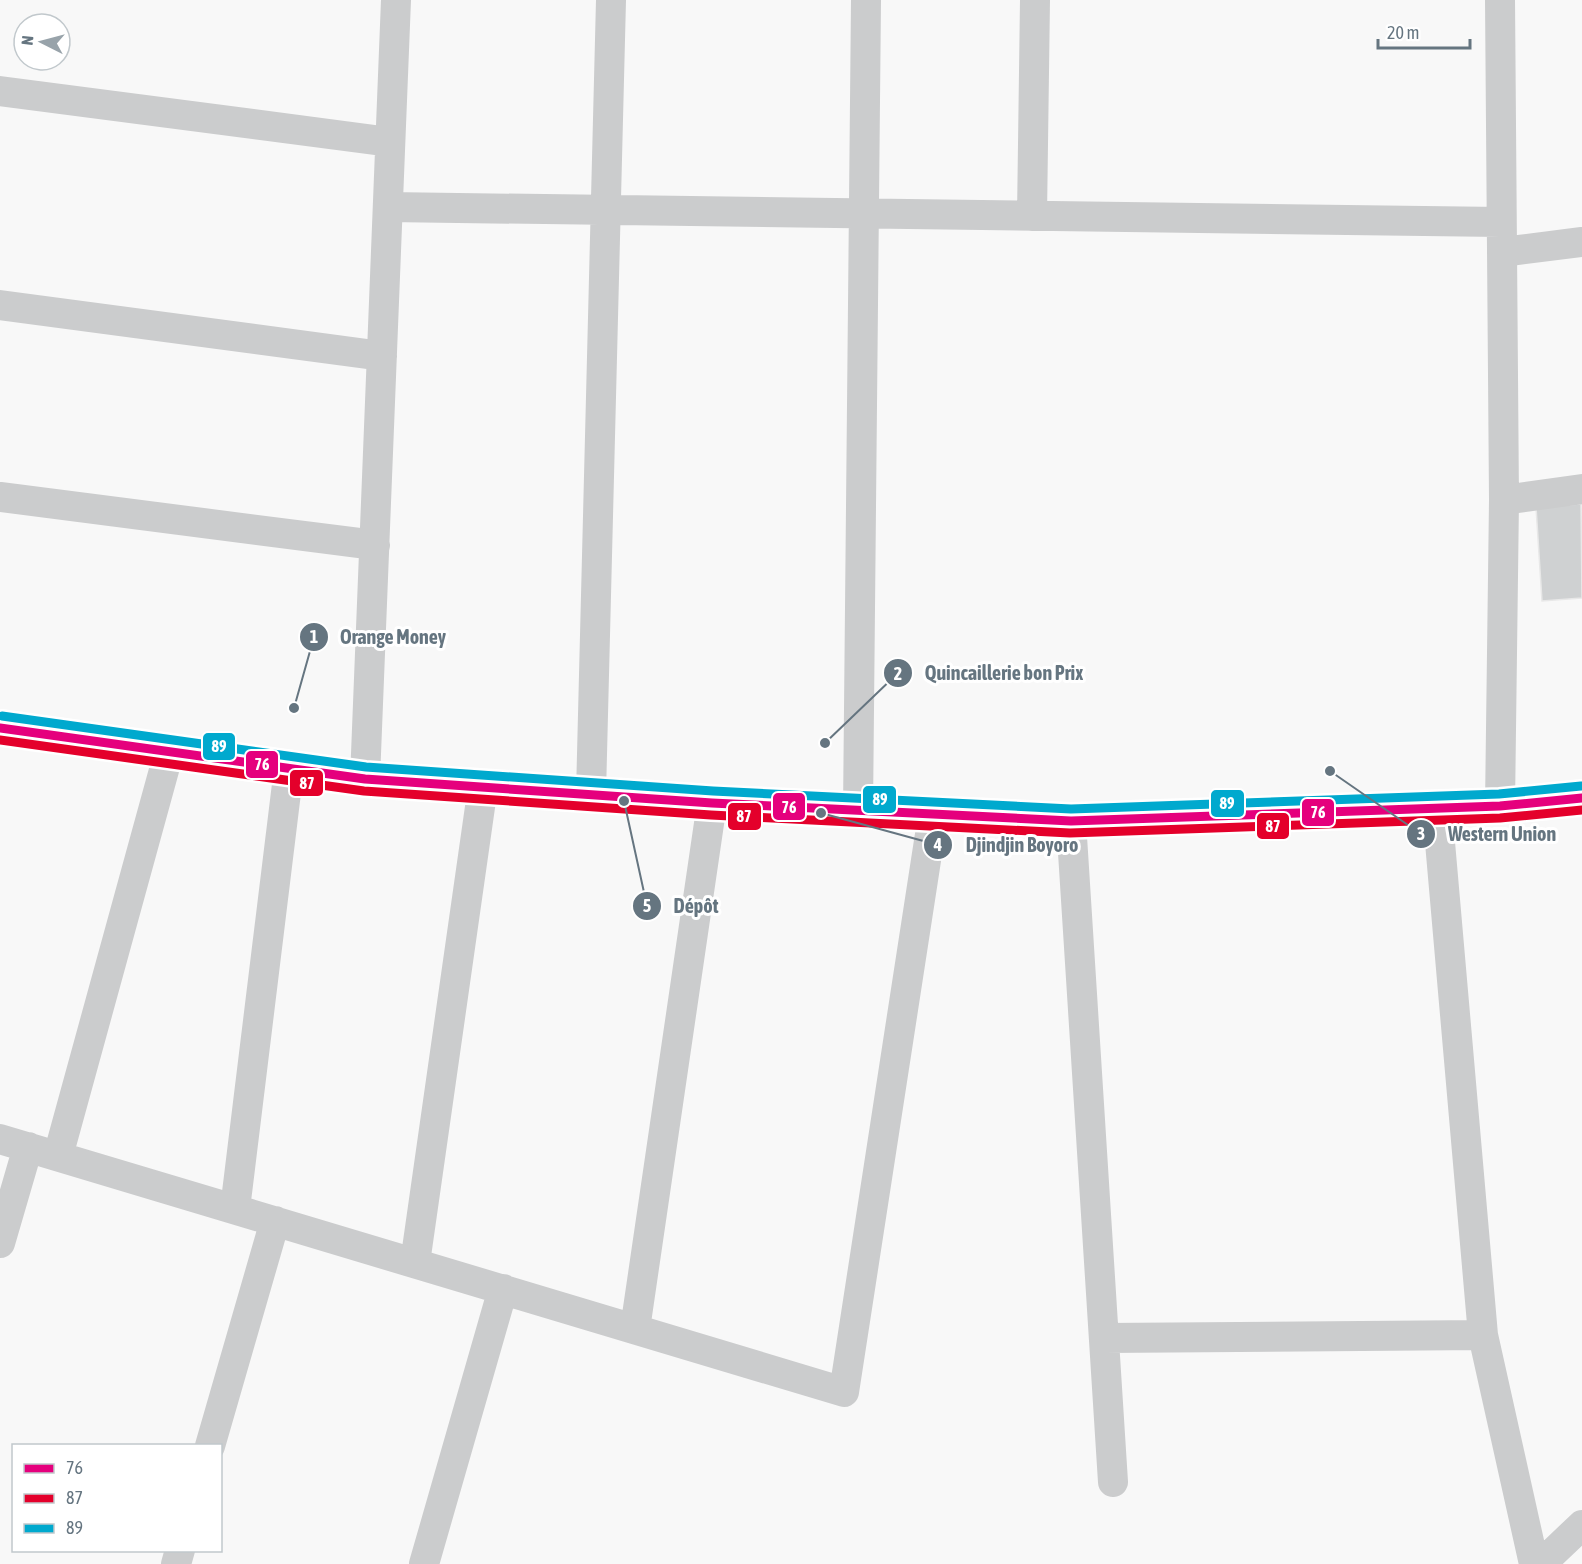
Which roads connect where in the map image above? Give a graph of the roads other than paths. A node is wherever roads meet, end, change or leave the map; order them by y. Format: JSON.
{"nodes":[{"id":1,"x":396,"y":0,"type":"edge"},
{"id":2,"x":611,"y":0,"type":"edge"},
{"id":3,"x":866,"y":0,"type":"edge"},
{"id":4,"x":1035,"y":0,"type":"edge"},
{"id":5,"x":1500,"y":0,"type":"edge"},
{"id":6,"x":0,"y":91,"type":"edge"},
{"id":7,"x":390,"y":142,"type":"junction"},
{"id":8,"x":388,"y":207,"type":"junction"},
{"id":9,"x":606,"y":210,"type":"junction"},
{"id":10,"x":864,"y":214,"type":"junction"},
{"id":11,"x":1032,"y":216,"type":"junction"},
{"id":12,"x":1501,"y":222,"type":"junction"},
{"id":13,"x":1582,"y":242,"type":"edge"},
{"id":14,"x":1502,"y":252,"type":"junction"},
{"id":15,"x":0,"y":305,"type":"edge"},
{"id":16,"x":382,"y":356,"type":"junction"},
{"id":17,"x":1582,"y":489,"type":"edge"},
{"id":18,"x":0,"y":496,"type":"edge"},
{"id":19,"x":1504,"y":500,"type":"junction"},
{"id":20,"x":375,"y":545,"type":"junction"},
{"id":21,"x":0,"y":728,"type":"edge"},
{"id":22,"x":169,"y":752,"type":"junction"},
{"id":23,"x":289,"y":768,"type":"junction"},
{"id":24,"x":365,"y":779,"type":"junction"},
{"id":25,"x":483,"y":786,"type":"junction"},
{"id":26,"x":591,"y":794,"type":"junction"},
{"id":27,"x":1582,"y":798,"type":"edge"},
{"id":28,"x":712,"y":803,"type":"junction"},
{"id":29,"x":1500,"y":806,"type":"junction"},
{"id":30,"x":1437,"y":808,"type":"junction"},
{"id":31,"x":858,"y":811,"type":"junction"},
{"id":32,"x":933,"y":815,"type":"junction"},
{"id":33,"x":1071,"y":821,"type":"junction"},
{"id":34,"x":0,"y":1139,"type":"edge"},
{"id":35,"x":28,"y":1147,"type":"junction"},
{"id":36,"x":58,"y":1156,"type":"junction"},
{"id":37,"x":235,"y":1209,"type":"junction"},
{"id":38,"x":275,"y":1221,"type":"junction"},
{"id":39,"x":0,"y":1243,"type":"edge"},
{"id":40,"x":414,"y":1263,"type":"junction"},
{"id":41,"x":503,"y":1289,"type":"junction"},
{"id":42,"x":635,"y":1329,"type":"junction"},
{"id":43,"x":1483,"y":1335,"type":"junction"},
{"id":44,"x":1104,"y":1338,"type":"junction"},
{"id":45,"x":211,"y":1444,"type":"edge"},
{"id":46,"x":1113,"y":1482,"type":"dead end"},
{"id":47,"x":1582,"y":1525,"type":"edge"},
{"id":48,"x":424,"y":1564,"type":"edge"},
{"id":49,"x":1534,"y":1564,"type":"edge"},
{"id":50,"x":1541,"y":1564,"type":"edge"}],
"edges":[{"from":1,"to":7,"type":"street"},
{"from":2,"to":9,"type":"street"},
{"from":3,"to":10,"type":"street"},
{"from":4,"to":11,"type":"street"},
{"from":5,"to":12,"type":"street"},
{"from":6,"to":7,"type":"street"},
{"from":7,"to":8,"type":"street"},
{"from":8,"to":9,"type":"street"},
{"from":8,"to":16,"type":"street"},
{"from":9,"to":10,"type":"street"},
{"from":9,"to":26,"type":"street"},
{"from":10,"to":11,"type":"street"},
{"from":10,"to":31,"type":"street"},
{"from":11,"to":12,"type":"street"},
{"from":12,"to":14,"type":"street"},
{"from":13,"to":14,"type":"street"},
{"from":14,"to":19,"type":"street"},
{"from":15,"to":16,"type":"street"},
{"from":16,"to":20,"type":"street"},
{"from":17,"to":19,"type":"street"},
{"from":18,"to":20,"type":"street"},
{"from":19,"to":29,"type":"street"},
{"from":20,"to":24,"type":"street"},
{"from":21,"to":22,"type":"main road"},
{"from":22,"to":23,"type":"main road"},
{"from":22,"to":36,"type":"street"},
{"from":23,"to":24,"type":"main road"},
{"from":23,"to":37,"type":"street"},
{"from":24,"to":25,"type":"main road"},
{"from":25,"to":26,"type":"main road"},
{"from":25,"to":40,"type":"street"},
{"from":26,"to":28,"type":"main road"},
{"from":27,"to":29,"type":"main road"},
{"from":28,"to":31,"type":"main road"},
{"from":28,"to":42,"type":"street"},
{"from":29,"to":30,"type":"main road"},
{"from":30,"to":33,"type":"main road"},
{"from":30,"to":43,"type":"street"},
{"from":31,"to":32,"type":"main road"},
{"from":32,"to":33,"type":"main road"},
{"from":32,"to":42,"type":"street"},
{"from":33,"to":44,"type":"street"},
{"from":34,"to":35,"type":"street"},
{"from":35,"to":36,"type":"street"},
{"from":35,"to":39,"type":"street"},
{"from":36,"to":37,"type":"street"},
{"from":37,"to":38,"type":"street"},
{"from":38,"to":40,"type":"street"},
{"from":38,"to":45,"type":"street"},
{"from":40,"to":41,"type":"street"},
{"from":41,"to":42,"type":"street"},
{"from":41,"to":48,"type":"street"},
{"from":43,"to":44,"type":"street"},
{"from":43,"to":49,"type":"street"},
{"from":44,"to":46,"type":"street"},
{"from":47,"to":50,"type":"street"}]}
